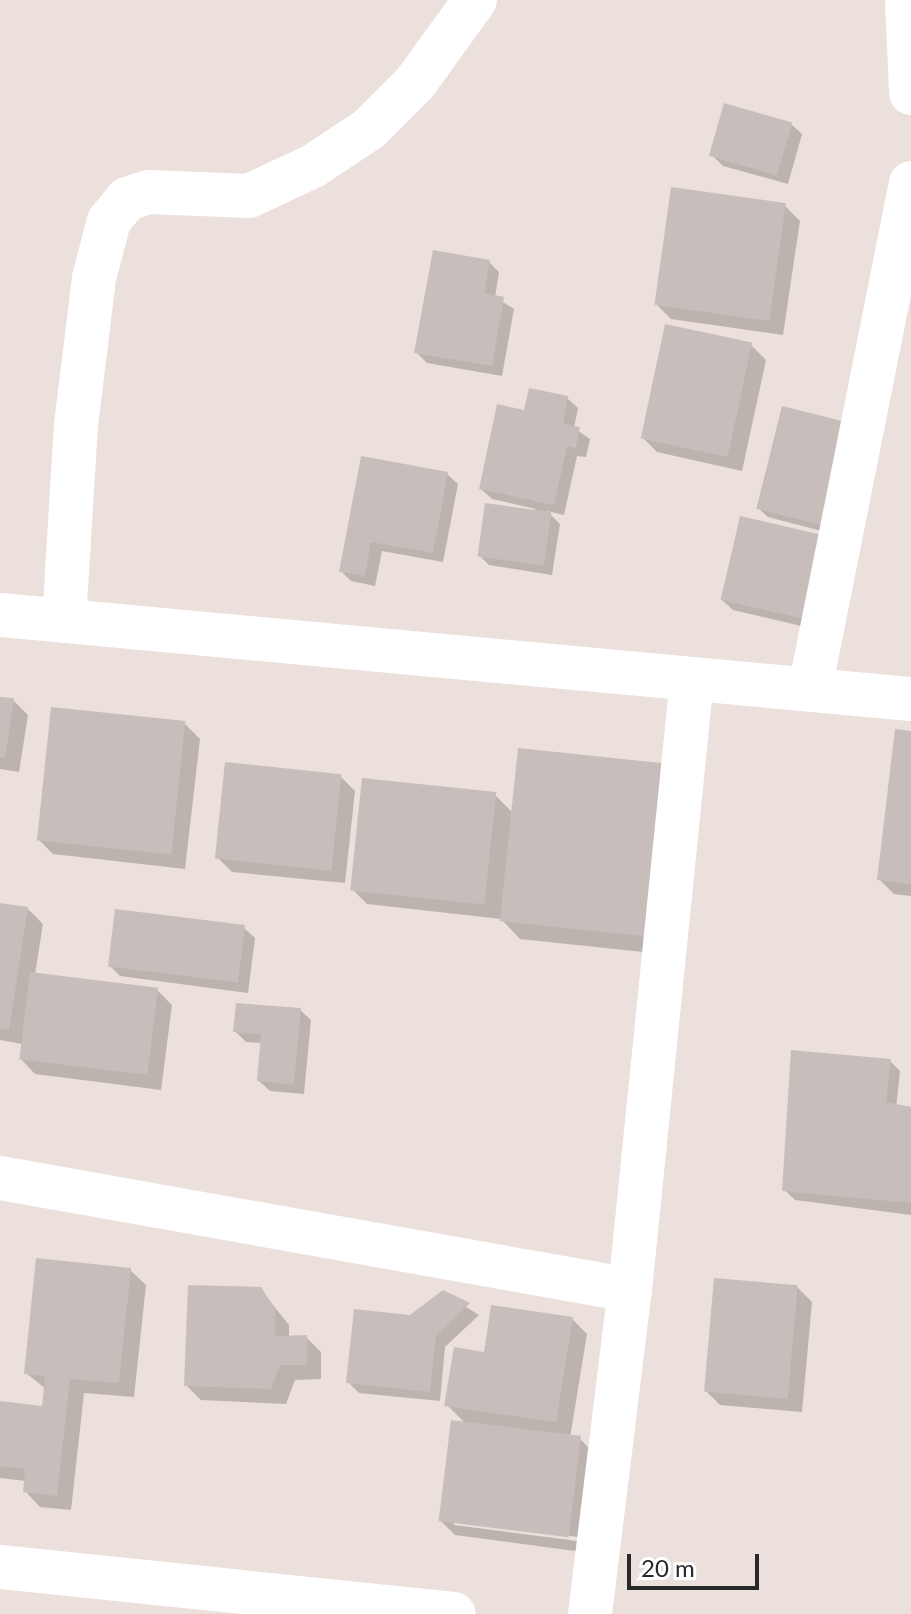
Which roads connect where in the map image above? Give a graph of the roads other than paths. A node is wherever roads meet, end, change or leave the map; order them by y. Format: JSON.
{"nodes":[{"id":1,"x":475,"y":0,"type":"edge"},
{"id":2,"x":907,"y":0,"type":"edge"},
{"id":3,"x":911,"y":93,"type":"edge"},
{"id":4,"x":911,"y":183,"type":"edge"},
{"id":5,"x":0,"y":615,"type":"edge"},
{"id":6,"x":64,"y":621,"type":"junction"},
{"id":7,"x":692,"y":679,"type":"junction"},
{"id":8,"x":810,"y":689,"type":"junction"},
{"id":9,"x":911,"y":699,"type":"edge"},
{"id":10,"x":0,"y":1178,"type":"edge"},
{"id":11,"x":630,"y":1290,"type":"junction"},
{"id":12,"x":0,"y":1567,"type":"edge"},
{"id":13,"x":454,"y":1614,"type":"edge"},
{"id":14,"x":590,"y":1614,"type":"edge"}],
"edges":[{"from":1,"to":6,"type":"street"},
{"from":2,"to":3,"type":"street"},
{"from":4,"to":8,"type":"street"},
{"from":5,"to":6,"type":"street"},
{"from":6,"to":7,"type":"street"},
{"from":7,"to":8,"type":"street"},
{"from":7,"to":11,"type":"street"},
{"from":8,"to":9,"type":"street"},
{"from":10,"to":11,"type":"street"},
{"from":11,"to":14,"type":"street"},
{"from":12,"to":13,"type":"street"}]}
